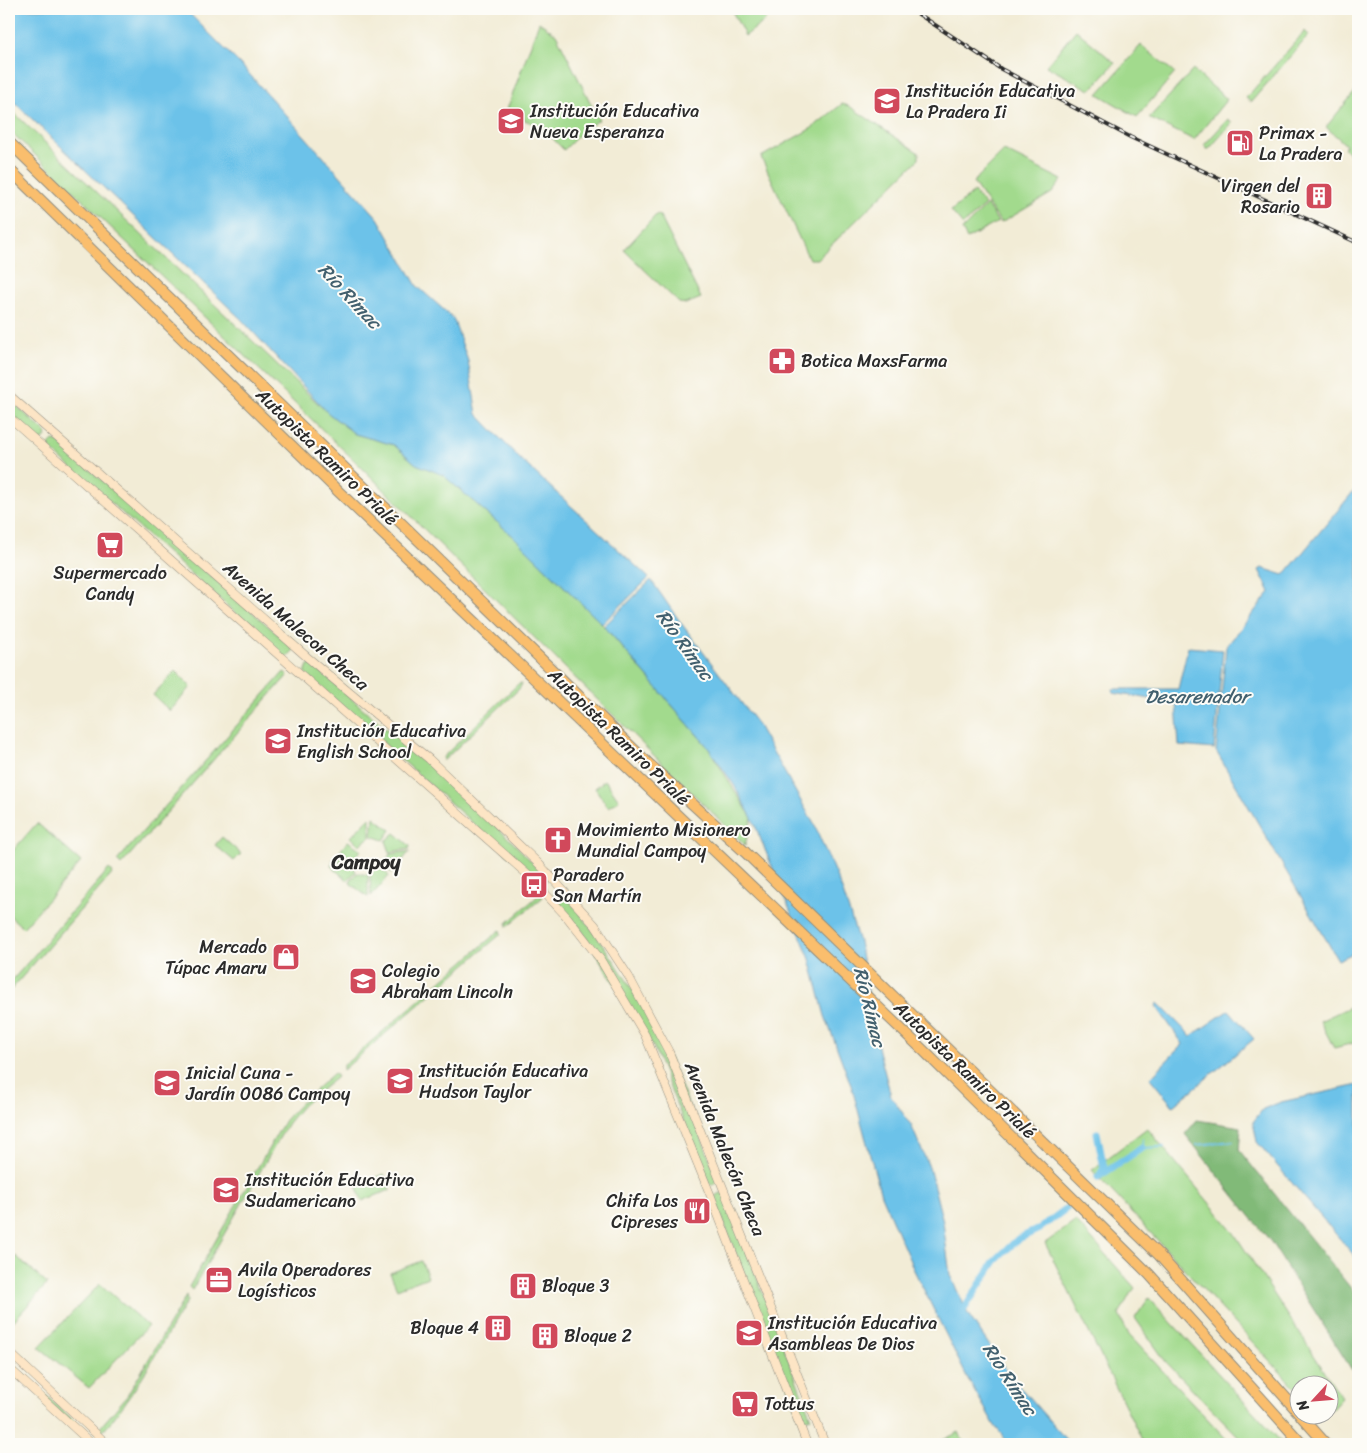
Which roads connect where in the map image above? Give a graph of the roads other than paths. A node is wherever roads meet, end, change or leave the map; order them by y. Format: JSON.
{"nodes":[{"id":1,"x":9,"y":142,"type":"edge"},
{"id":2,"x":9,"y":169,"type":"edge"},
{"id":3,"x":9,"y":395,"type":"edge"},
{"id":4,"x":9,"y":416,"type":"edge"},
{"id":5,"x":560,"y":886,"type":"joint"},
{"id":6,"x":549,"y":896,"type":"joint"},
{"id":7,"x":676,"y":1068,"type":"junction"},
{"id":8,"x":662,"y":1074,"type":"junction"},
{"id":9,"x":9,"y":1354,"type":"edge"},
{"id":10,"x":9,"y":1368,"type":"edge"},
{"id":11,"x":1290,"y":1404,"type":"edge"},
{"id":12,"x":1310,"y":1426,"type":"edge"},
{"id":13,"x":92,"y":1444,"type":"edge"},
{"id":14,"x":107,"y":1444,"type":"edge"},
{"id":15,"x":807,"y":1444,"type":"edge"},
{"id":16,"x":826,"y":1444,"type":"edge"},
{"id":17,"x":1302,"y":1444,"type":"edge"},
{"id":18,"x":1326,"y":1444,"type":"edge"}],
"edges":[{"from":1,"to":11,"type":"highway","name":"Autopista Ramiro Prialé"},
{"from":2,"to":17,"type":"highway","name":"Autopista Ramiro Prialé"},
{"from":3,"to":5,"type":"main road","name":"Avenida Malecon Checa"},
{"from":4,"to":6,"type":"main road","name":"Avenida Malecon Checa"},
{"from":5,"to":7,"type":"main road","name":"Avenida Malecón Checa"},
{"from":6,"to":8,"type":"main road","name":"Avenida Malecón Checa"},
{"from":7,"to":8,"type":"main road"},
{"from":7,"to":16,"type":"main road","name":"Avenida Malecón Checa"},
{"from":8,"to":15,"type":"main road","name":"Avenida Malecón Checa"},
{"from":9,"to":14,"type":"main road"},
{"from":10,"to":13,"type":"main road"},
{"from":12,"to":18,"type":"highway","name":"Autopista Ramiro Prialé"}]}
